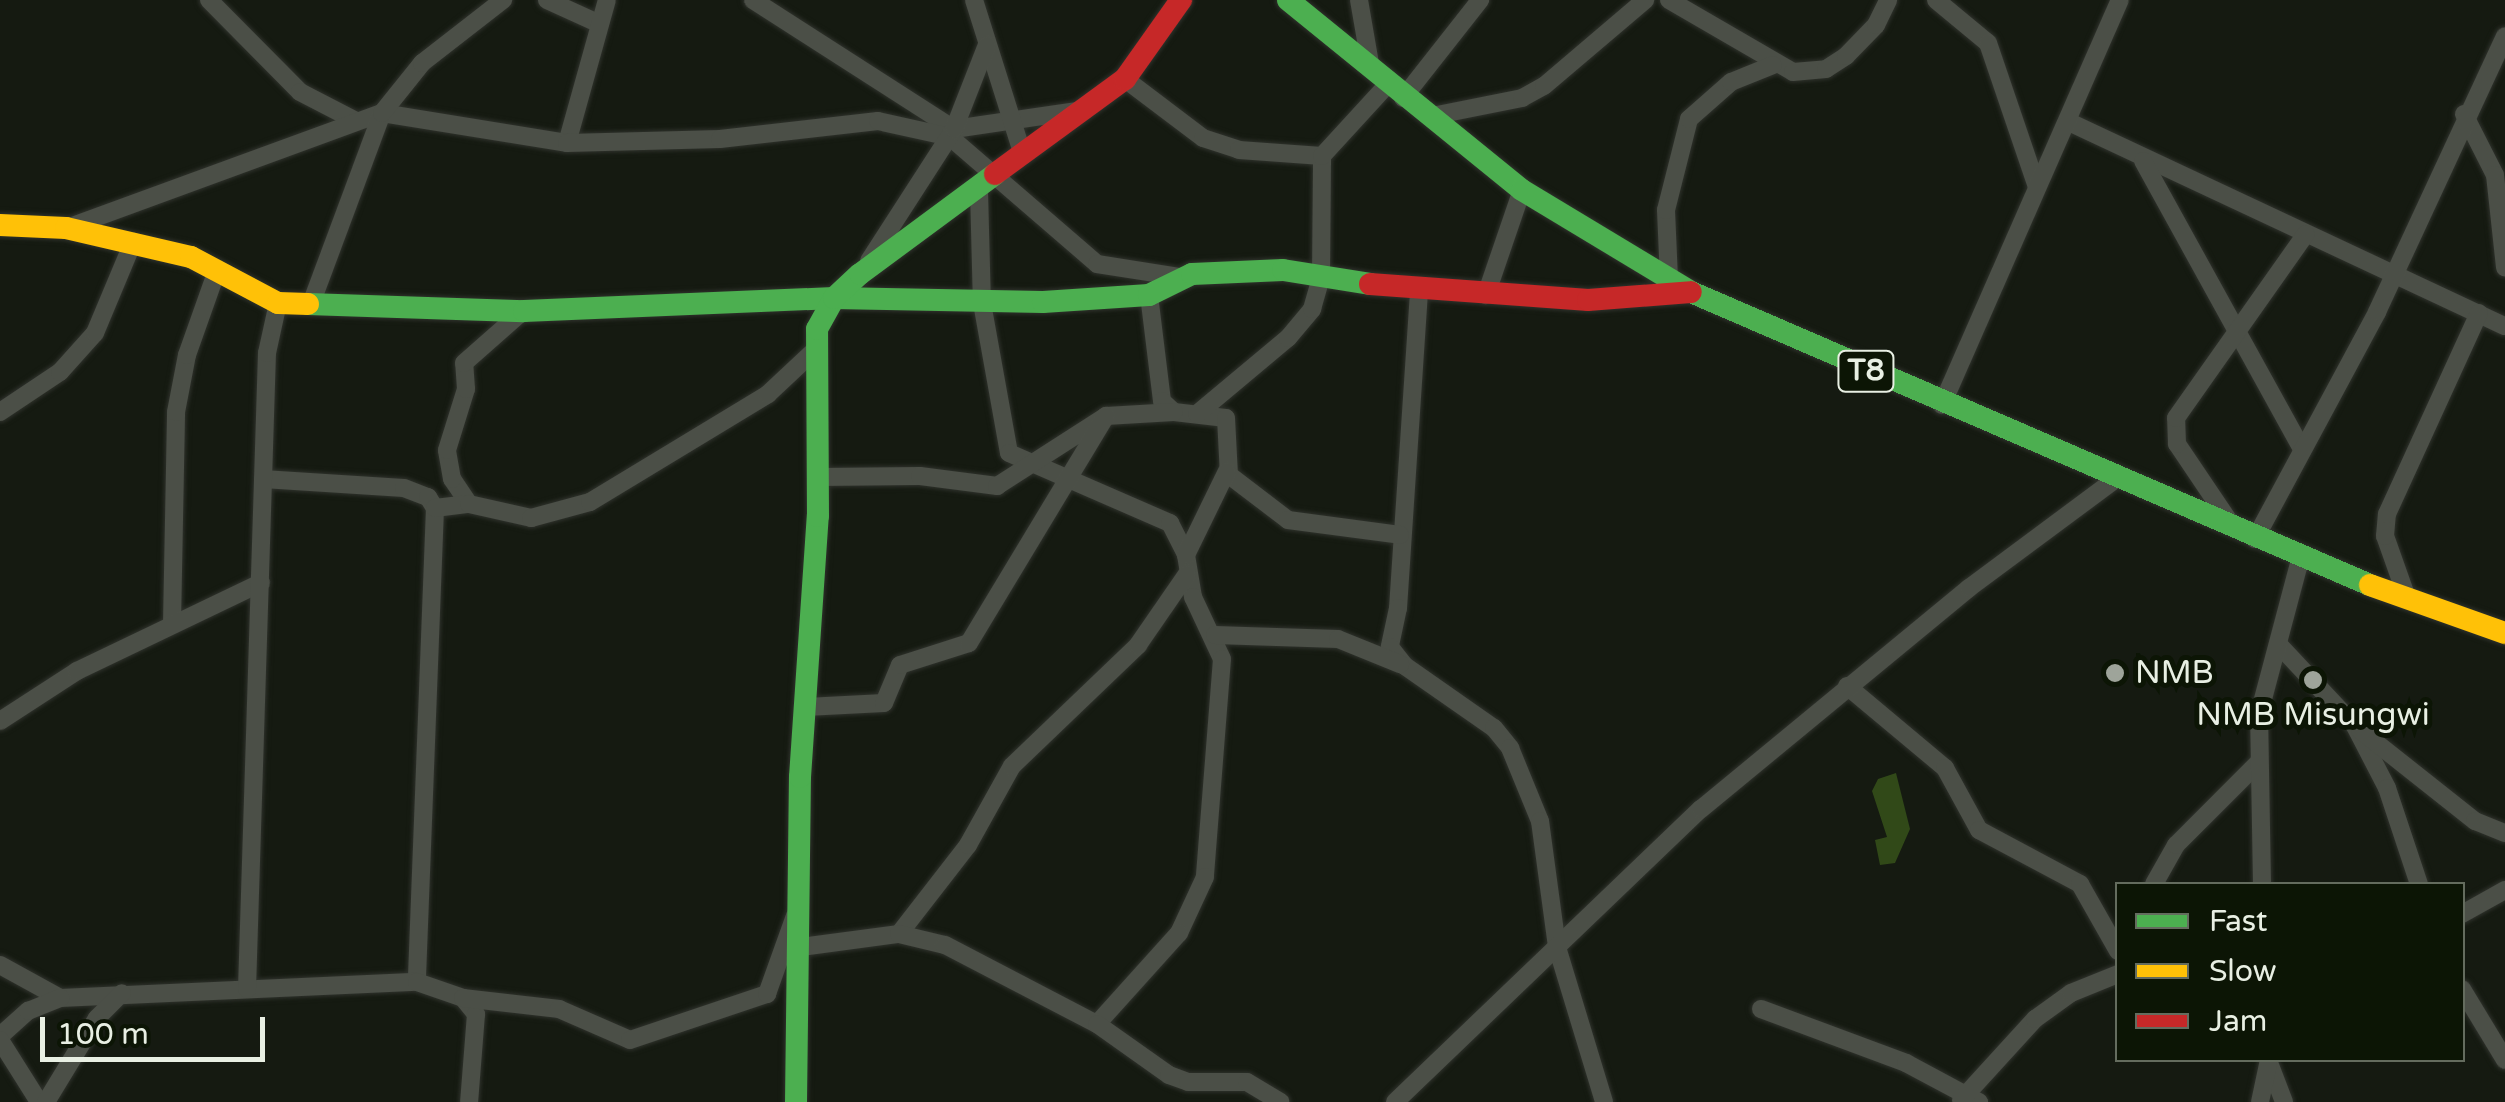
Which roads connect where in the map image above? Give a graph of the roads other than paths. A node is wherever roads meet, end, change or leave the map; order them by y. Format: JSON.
{"nodes":[{"id":1,"x":209,"y":0,"type":"edge"},
{"id":2,"x":503,"y":0,"type":"edge"},
{"id":3,"x":547,"y":0,"type":"edge"},
{"id":4,"x":607,"y":0,"type":"edge"},
{"id":5,"x":753,"y":0,"type":"edge"},
{"id":6,"x":974,"y":0,"type":"edge"},
{"id":7,"x":1182,"y":0,"type":"edge"},
{"id":8,"x":1288,"y":0,"type":"edge"},
{"id":9,"x":1359,"y":0,"type":"edge"},
{"id":10,"x":1480,"y":0,"type":"edge"},
{"id":11,"x":1644,"y":0,"type":"edge"},
{"id":12,"x":1888,"y":0,"type":"edge"},
{"id":13,"x":1936,"y":0,"type":"edge"},
{"id":14,"x":1674,"y":1,"type":"edge"},
{"id":15,"x":2118,"y":1,"type":"edge"},
{"id":16,"x":600,"y":24,"type":"junction"},
{"id":17,"x":2505,"y":36,"type":"edge"},
{"id":18,"x":1737,"y":43,"type":"junction"},
{"id":19,"x":987,"y":44,"type":"junction"},
{"id":20,"x":1773,"y":65,"type":"junction"},
{"id":21,"x":1740,"y":77,"type":"junction"},
{"id":22,"x":1126,"y":78,"type":"junction"},
{"id":23,"x":1387,"y":85,"type":"junction"},
{"id":24,"x":1076,"y":110,"type":"junction"},
{"id":25,"x":382,"y":113,"type":"junction"},
{"id":26,"x":2464,"y":114,"type":"junction"},
{"id":27,"x":1427,"y":117,"type":"junction"},
{"id":28,"x":354,"y":120,"type":"junction"},
{"id":29,"x":2069,"y":122,"type":"junction"},
{"id":30,"x":1012,"y":124,"type":"junction"},
{"id":31,"x":952,"y":133,"type":"junction"},
{"id":32,"x":567,"y":143,"type":"junction"},
{"id":33,"x":1023,"y":154,"type":"junction"},
{"id":34,"x":1322,"y":156,"type":"junction"},
{"id":35,"x":2143,"y":161,"type":"junction"},
{"id":36,"x":2500,"y":169,"type":"edge"},
{"id":37,"x":999,"y":176,"type":"junction"},
{"id":38,"x":2036,"y":184,"type":"junction"},
{"id":39,"x":1522,"y":190,"type":"junction"},
{"id":40,"x":979,"y":191,"type":"junction"},
{"id":41,"x":66,"y":228,"type":"junction"},
{"id":42,"x":3,"y":229,"type":"edge"},
{"id":43,"x":2306,"y":234,"type":"junction"},
{"id":44,"x":133,"y":242,"type":"junction"},
{"id":45,"x":2505,"y":266,"type":"edge"},
{"id":46,"x":2391,"y":272,"type":"junction"},
{"id":47,"x":216,"y":273,"type":"junction"},
{"id":48,"x":860,"y":274,"type":"junction"},
{"id":49,"x":1179,"y":276,"type":"junction"},
{"id":50,"x":1321,"y":277,"type":"junction"},
{"id":51,"x":1670,"y":279,"type":"junction"},
{"id":52,"x":1419,"y":292,"type":"junction"},
{"id":53,"x":1691,"y":292,"type":"junction"},
{"id":54,"x":1149,"y":295,"type":"junction"},
{"id":55,"x":1486,"y":295,"type":"junction"},
{"id":56,"x":834,"y":298,"type":"junction"},
{"id":57,"x":278,"y":303,"type":"junction"},
{"id":58,"x":982,"y":303,"type":"junction"},
{"id":59,"x":311,"y":304,"type":"junction"},
{"id":60,"x":524,"y":310,"type":"junction"},
{"id":61,"x":2479,"y":313,"type":"junction"},
{"id":62,"x":2505,"y":326,"type":"edge"},
{"id":63,"x":2239,"y":330,"type":"junction"},
{"id":64,"x":815,"y":350,"type":"junction"},
{"id":65,"x":1244,"y":377,"type":"junction"},
{"id":66,"x":1942,"y":405,"type":"junction"},
{"id":67,"x":2,"y":406,"type":"edge"},
{"id":68,"x":1174,"y":412,"type":"junction"},
{"id":69,"x":1198,"y":414,"type":"junction"},
{"id":70,"x":1106,"y":416,"type":"junction"},
{"id":71,"x":1228,"y":420,"type":"junction"},
{"id":72,"x":2302,"y":449,"type":"junction"},
{"id":73,"x":1033,"y":468,"type":"junction"},
{"id":74,"x":1227,"y":472,"type":"junction"},
{"id":75,"x":818,"y":476,"type":"junction"},
{"id":76,"x":263,"y":479,"type":"junction"},
{"id":77,"x":2116,"y":479,"type":"junction"},
{"id":78,"x":1070,"y":481,"type":"junction"},
{"id":79,"x":469,"y":504,"type":"junction"},
{"id":80,"x":435,"y":508,"type":"junction"},
{"id":81,"x":1400,"y":534,"type":"junction"},
{"id":82,"x":2245,"y":534,"type":"junction"},
{"id":83,"x":2300,"y":560,"type":"junction"},
{"id":84,"x":1187,"y":565,"type":"junction"},
{"id":85,"x":261,"y":583,"type":"junction"},
{"id":86,"x":2408,"y":603,"type":"junction"},
{"id":87,"x":172,"y":624,"type":"junction"},
{"id":88,"x":1390,"y":628,"type":"junction"},
{"id":89,"x":2505,"y":633,"type":"edge"},
{"id":90,"x":1216,"y":634,"type":"junction"},
{"id":91,"x":2279,"y":645,"type":"junction"},
{"id":92,"x":1360,"y":647,"type":"junction"},
{"id":93,"x":1405,"y":666,"type":"junction"},
{"id":94,"x":1848,"y":686,"type":"junction"},
{"id":95,"x":806,"y":707,"type":"junction"},
{"id":96,"x":0,"y":721,"type":"edge"},
{"id":97,"x":2355,"y":726,"type":"junction"},
{"id":98,"x":2258,"y":764,"type":"junction"},
{"id":99,"x":2505,"y":833,"type":"edge"},
{"id":100,"x":2155,"y":882,"type":"edge"},
{"id":101,"x":2262,"y":882,"type":"edge"},
{"id":102,"x":2418,"y":882,"type":"edge"},
{"id":103,"x":2505,"y":890,"type":"edge"},
{"id":104,"x":800,"y":907,"type":"junction"},
{"id":105,"x":2465,"y":912,"type":"edge"},
{"id":106,"x":899,"y":934,"type":"junction"},
{"id":107,"x":2115,"y":945,"type":"edge"},
{"id":108,"x":800,"y":947,"type":"junction"},
{"id":109,"x":1557,"y":947,"type":"junction"},
{"id":110,"x":0,"y":965,"type":"edge"},
{"id":111,"x":2115,"y":975,"type":"edge"},
{"id":112,"x":417,"y":982,"type":"junction"},
{"id":113,"x":248,"y":989,"type":"junction"},
{"id":114,"x":122,"y":992,"type":"junction"},
{"id":115,"x":2465,"y":994,"type":"edge"},
{"id":116,"x":60,"y":998,"type":"junction"},
{"id":117,"x":463,"y":998,"type":"junction"},
{"id":118,"x":1760,"y":1008,"type":"dead end"},
{"id":119,"x":1098,"y":1024,"type":"junction"},
{"id":120,"x":0,"y":1038,"type":"edge"},
{"id":121,"x":2505,"y":1060,"type":"edge"},
{"id":122,"x":2268,"y":1062,"type":"edge"},
{"id":123,"x":2269,"y":1062,"type":"edge"},
{"id":124,"x":1969,"y":1099,"type":"edge"},
{"id":125,"x":43,"y":1102,"type":"edge"},
{"id":126,"x":469,"y":1102,"type":"edge"},
{"id":127,"x":796,"y":1102,"type":"edge"},
{"id":128,"x":1280,"y":1102,"type":"edge"},
{"id":129,"x":1395,"y":1102,"type":"edge"},
{"id":130,"x":1604,"y":1102,"type":"edge"},
{"id":131,"x":2260,"y":1102,"type":"edge"},
{"id":132,"x":2284,"y":1102,"type":"edge"}],
"edges":[{"from":1,"to":28,"type":"street"},
{"from":2,"to":25,"type":"street"},
{"from":3,"to":16,"type":"street"},
{"from":4,"to":16,"type":"street"},
{"from":5,"to":31,"type":"street"},
{"from":6,"to":19,"type":"street"},
{"from":7,"to":22,"type":"main road"},
{"from":8,"to":23,"type":"main road","number":"T8"},
{"from":9,"to":23,"type":"street"},
{"from":10,"to":23,"type":"street"},
{"from":11,"to":27,"type":"street"},
{"from":12,"to":20,"type":"street"},
{"from":13,"to":38,"type":"street"},
{"from":14,"to":18,"type":"street"},
{"from":15,"to":29,"type":"street"},
{"from":16,"to":32,"type":"street"},
{"from":17,"to":26,"type":"street"},
{"from":18,"to":20,"type":"street"},
{"from":18,"to":21,"type":"street"},
{"from":19,"to":30,"type":"street"},
{"from":19,"to":31,"type":"street"},
{"from":20,"to":21,"type":"street"},
{"from":21,"to":51,"type":"street"},
{"from":22,"to":24,"type":"main road"},
{"from":22,"to":34,"type":"street"},
{"from":23,"to":27,"type":"main road","number":"T8"},
{"from":23,"to":34,"type":"street"},
{"from":24,"to":30,"type":"street"},
{"from":24,"to":33,"type":"main road"},
{"from":25,"to":28,"type":"street"},
{"from":25,"to":32,"type":"street"},
{"from":25,"to":59,"type":"street"},
{"from":26,"to":36,"type":"street"},
{"from":26,"to":46,"type":"street"},
{"from":27,"to":39,"type":"main road","number":"T8"},
{"from":28,"to":41,"type":"street"},
{"from":29,"to":35,"type":"street"},
{"from":29,"to":38,"type":"street"},
{"from":30,"to":31,"type":"street"},
{"from":30,"to":33,"type":"street"},
{"from":31,"to":32,"type":"street"},
{"from":31,"to":37,"type":"street"},
{"from":31,"to":48,"type":"street"},
{"from":33,"to":37,"type":"main road"},
{"from":34,"to":50,"type":"street"},
{"from":35,"to":43,"type":"street"},
{"from":35,"to":63,"type":"street"},
{"from":36,"to":45,"type":"street"},
{"from":37,"to":40,"type":"main road"},
{"from":37,"to":49,"type":"street"},
{"from":38,"to":66,"type":"street"},
{"from":39,"to":51,"type":"main road","number":"T8"},
{"from":39,"to":55,"type":"street"},
{"from":40,"to":48,"type":"main road"},
{"from":40,"to":58,"type":"street"},
{"from":41,"to":42,"type":"main road"},
{"from":41,"to":44,"type":"main road"},
{"from":43,"to":46,"type":"street"},
{"from":43,"to":63,"type":"street"},
{"from":44,"to":47,"type":"main road"},
{"from":44,"to":67,"type":"street"},
{"from":46,"to":61,"type":"street"},
{"from":46,"to":72,"type":"street"},
{"from":47,"to":57,"type":"main road"},
{"from":47,"to":87,"type":"street"},
{"from":48,"to":56,"type":"main road"},
{"from":49,"to":50,"type":"main road"},
{"from":49,"to":54,"type":"main road"},
{"from":50,"to":52,"type":"main road"},
{"from":50,"to":65,"type":"street"},
{"from":51,"to":53,"type":"main road","number":"T8"},
{"from":52,"to":55,"type":"main road"},
{"from":52,"to":81,"type":"street"},
{"from":53,"to":55,"type":"main road"},
{"from":53,"to":66,"type":"main road","number":"T8"},
{"from":54,"to":58,"type":"main road"},
{"from":54,"to":68,"type":"street"},
{"from":56,"to":58,"type":"main road"},
{"from":56,"to":60,"type":"main road"},
{"from":56,"to":64,"type":"main road"},
{"from":57,"to":59,"type":"main road"},
{"from":57,"to":76,"type":"street"},
{"from":58,"to":73,"type":"street"},
{"from":59,"to":60,"type":"main road"},
{"from":60,"to":79,"type":"street"},
{"from":61,"to":62,"type":"street"},
{"from":61,"to":86,"type":"street"},
{"from":63,"to":72,"type":"street"},
{"from":63,"to":82,"type":"street"},
{"from":64,"to":75,"type":"main road"},
{"from":64,"to":79,"type":"street"},
{"from":65,"to":69,"type":"street"},
{"from":65,"to":71,"type":"street"},
{"from":66,"to":77,"type":"main road","number":"T8"},
{"from":68,"to":69,"type":"street"},
{"from":68,"to":70,"type":"street"},
{"from":69,"to":71,"type":"street"},
{"from":70,"to":73,"type":"street"},
{"from":70,"to":78,"type":"street"},
{"from":71,"to":74,"type":"street"},
{"from":72,"to":82,"type":"street"},
{"from":73,"to":75,"type":"street"},
{"from":73,"to":78,"type":"street"},
{"from":74,"to":81,"type":"street"},
{"from":74,"to":84,"type":"street"},
{"from":75,"to":95,"type":"main road"},
{"from":76,"to":80,"type":"street"},
{"from":76,"to":85,"type":"street"},
{"from":77,"to":82,"type":"main road","number":"T8"},
{"from":77,"to":94,"type":"street"},
{"from":78,"to":84,"type":"street"},
{"from":78,"to":95,"type":"street"},
{"from":79,"to":80,"type":"street"},
{"from":80,"to":112,"type":"street"},
{"from":81,"to":88,"type":"street"},
{"from":82,"to":83,"type":"main road","number":"T8"},
{"from":83,"to":86,"type":"main road","number":"T8"},
{"from":83,"to":91,"type":"street"},
{"from":84,"to":90,"type":"street"},
{"from":84,"to":106,"type":"street"},
{"from":85,"to":87,"type":"street"},
{"from":85,"to":113,"type":"street"},
{"from":86,"to":89,"type":"main road","number":"T8"},
{"from":87,"to":96,"type":"street"},
{"from":88,"to":92,"type":"street"},
{"from":88,"to":93,"type":"street"},
{"from":90,"to":92,"type":"street"},
{"from":90,"to":119,"type":"street"},
{"from":91,"to":97,"type":"street"},
{"from":91,"to":98,"type":"street"},
{"from":92,"to":93,"type":"street"},
{"from":93,"to":109,"type":"street"},
{"from":94,"to":107,"type":"street"},
{"from":94,"to":109,"type":"street"},
{"from":95,"to":104,"type":"main road"},
{"from":97,"to":99,"type":"street"},
{"from":97,"to":102,"type":"street"},
{"from":98,"to":100,"type":"street"},
{"from":98,"to":101,"type":"street"},
{"from":103,"to":105,"type":"street"},
{"from":104,"to":108,"type":"main road"},
{"from":104,"to":117,"type":"street"},
{"from":106,"to":108,"type":"street"},
{"from":106,"to":119,"type":"street"},
{"from":108,"to":127,"type":"main road"},
{"from":109,"to":129,"type":"street"},
{"from":109,"to":130,"type":"street"},
{"from":110,"to":116,"type":"street"},
{"from":111,"to":124,"type":"street"},
{"from":112,"to":113,"type":"street"},
{"from":112,"to":117,"type":"street"},
{"from":113,"to":114,"type":"street"},
{"from":114,"to":116,"type":"street"},
{"from":114,"to":125,"type":"street"},
{"from":115,"to":121,"type":"street"},
{"from":116,"to":120,"type":"street"},
{"from":117,"to":126,"type":"street"},
{"from":118,"to":124,"type":"street"},
{"from":119,"to":128,"type":"street"},
{"from":120,"to":125,"type":"street"},
{"from":122,"to":131,"type":"street"},
{"from":123,"to":132,"type":"street"}]}
